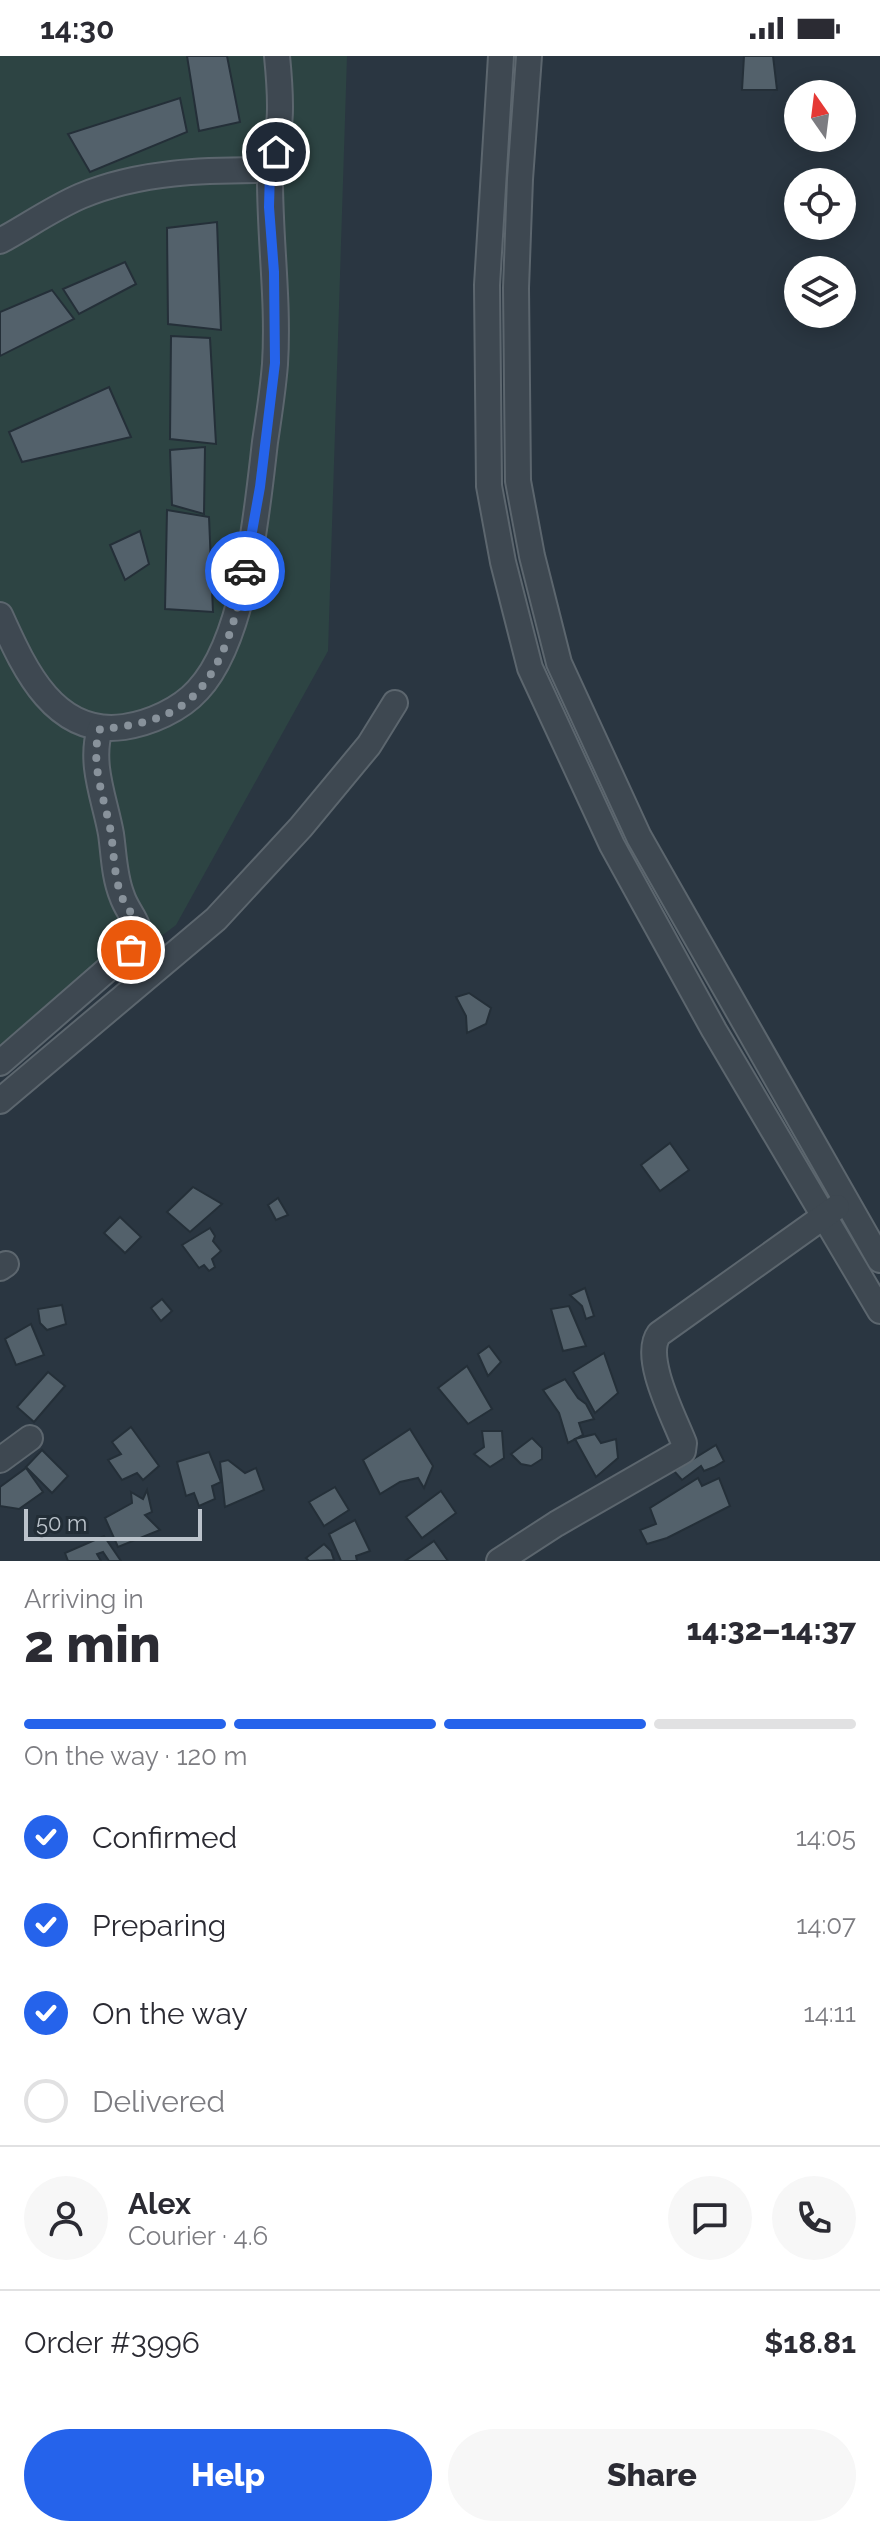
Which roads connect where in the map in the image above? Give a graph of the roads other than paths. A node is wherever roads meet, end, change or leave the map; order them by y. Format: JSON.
{"nodes":[{"id":1,"x":277,"y":56,"type":"edge"},
{"id":2,"x":501,"y":56,"type":"edge"},
{"id":3,"x":529,"y":56,"type":"edge"},
{"id":4,"x":270,"y":170,"type":"junction"},
{"id":5,"x":0,"y":241,"type":"edge"},
{"id":6,"x":0,"y":615,"type":"edge"},
{"id":7,"x":395,"y":703,"type":"dead end"},
{"id":8,"x":100,"y":729,"type":"junction"},
{"id":9,"x":0,"y":1063,"type":"edge"},
{"id":10,"x":0,"y":1101,"type":"edge"},
{"id":11,"x":846,"y":1200,"type":"junction"},
{"id":12,"x":824,"y":1216,"type":"junction"},
{"id":13,"x":880,"y":1260,"type":"edge"},
{"id":14,"x":880,"y":1311,"type":"edge"},
{"id":15,"x":30,"y":1438,"type":"dead end"},
{"id":16,"x":0,"y":1460,"type":"edge"},
{"id":17,"x":499,"y":1561,"type":"edge"}],
"edges":[{"from":1,"to":4,"type":"street"},
{"from":2,"to":12,"type":"street"},
{"from":3,"to":11,"type":"street"},
{"from":4,"to":5,"type":"street"},
{"from":4,"to":8,"type":"street"},
{"from":6,"to":8,"type":"street"},
{"from":7,"to":10,"type":"street"},
{"from":8,"to":9,"type":"street"},
{"from":11,"to":12,"type":"street"},
{"from":11,"to":13,"type":"street"},
{"from":12,"to":14,"type":"street"},
{"from":12,"to":17,"type":"street"},
{"from":15,"to":16,"type":"street"}]}
